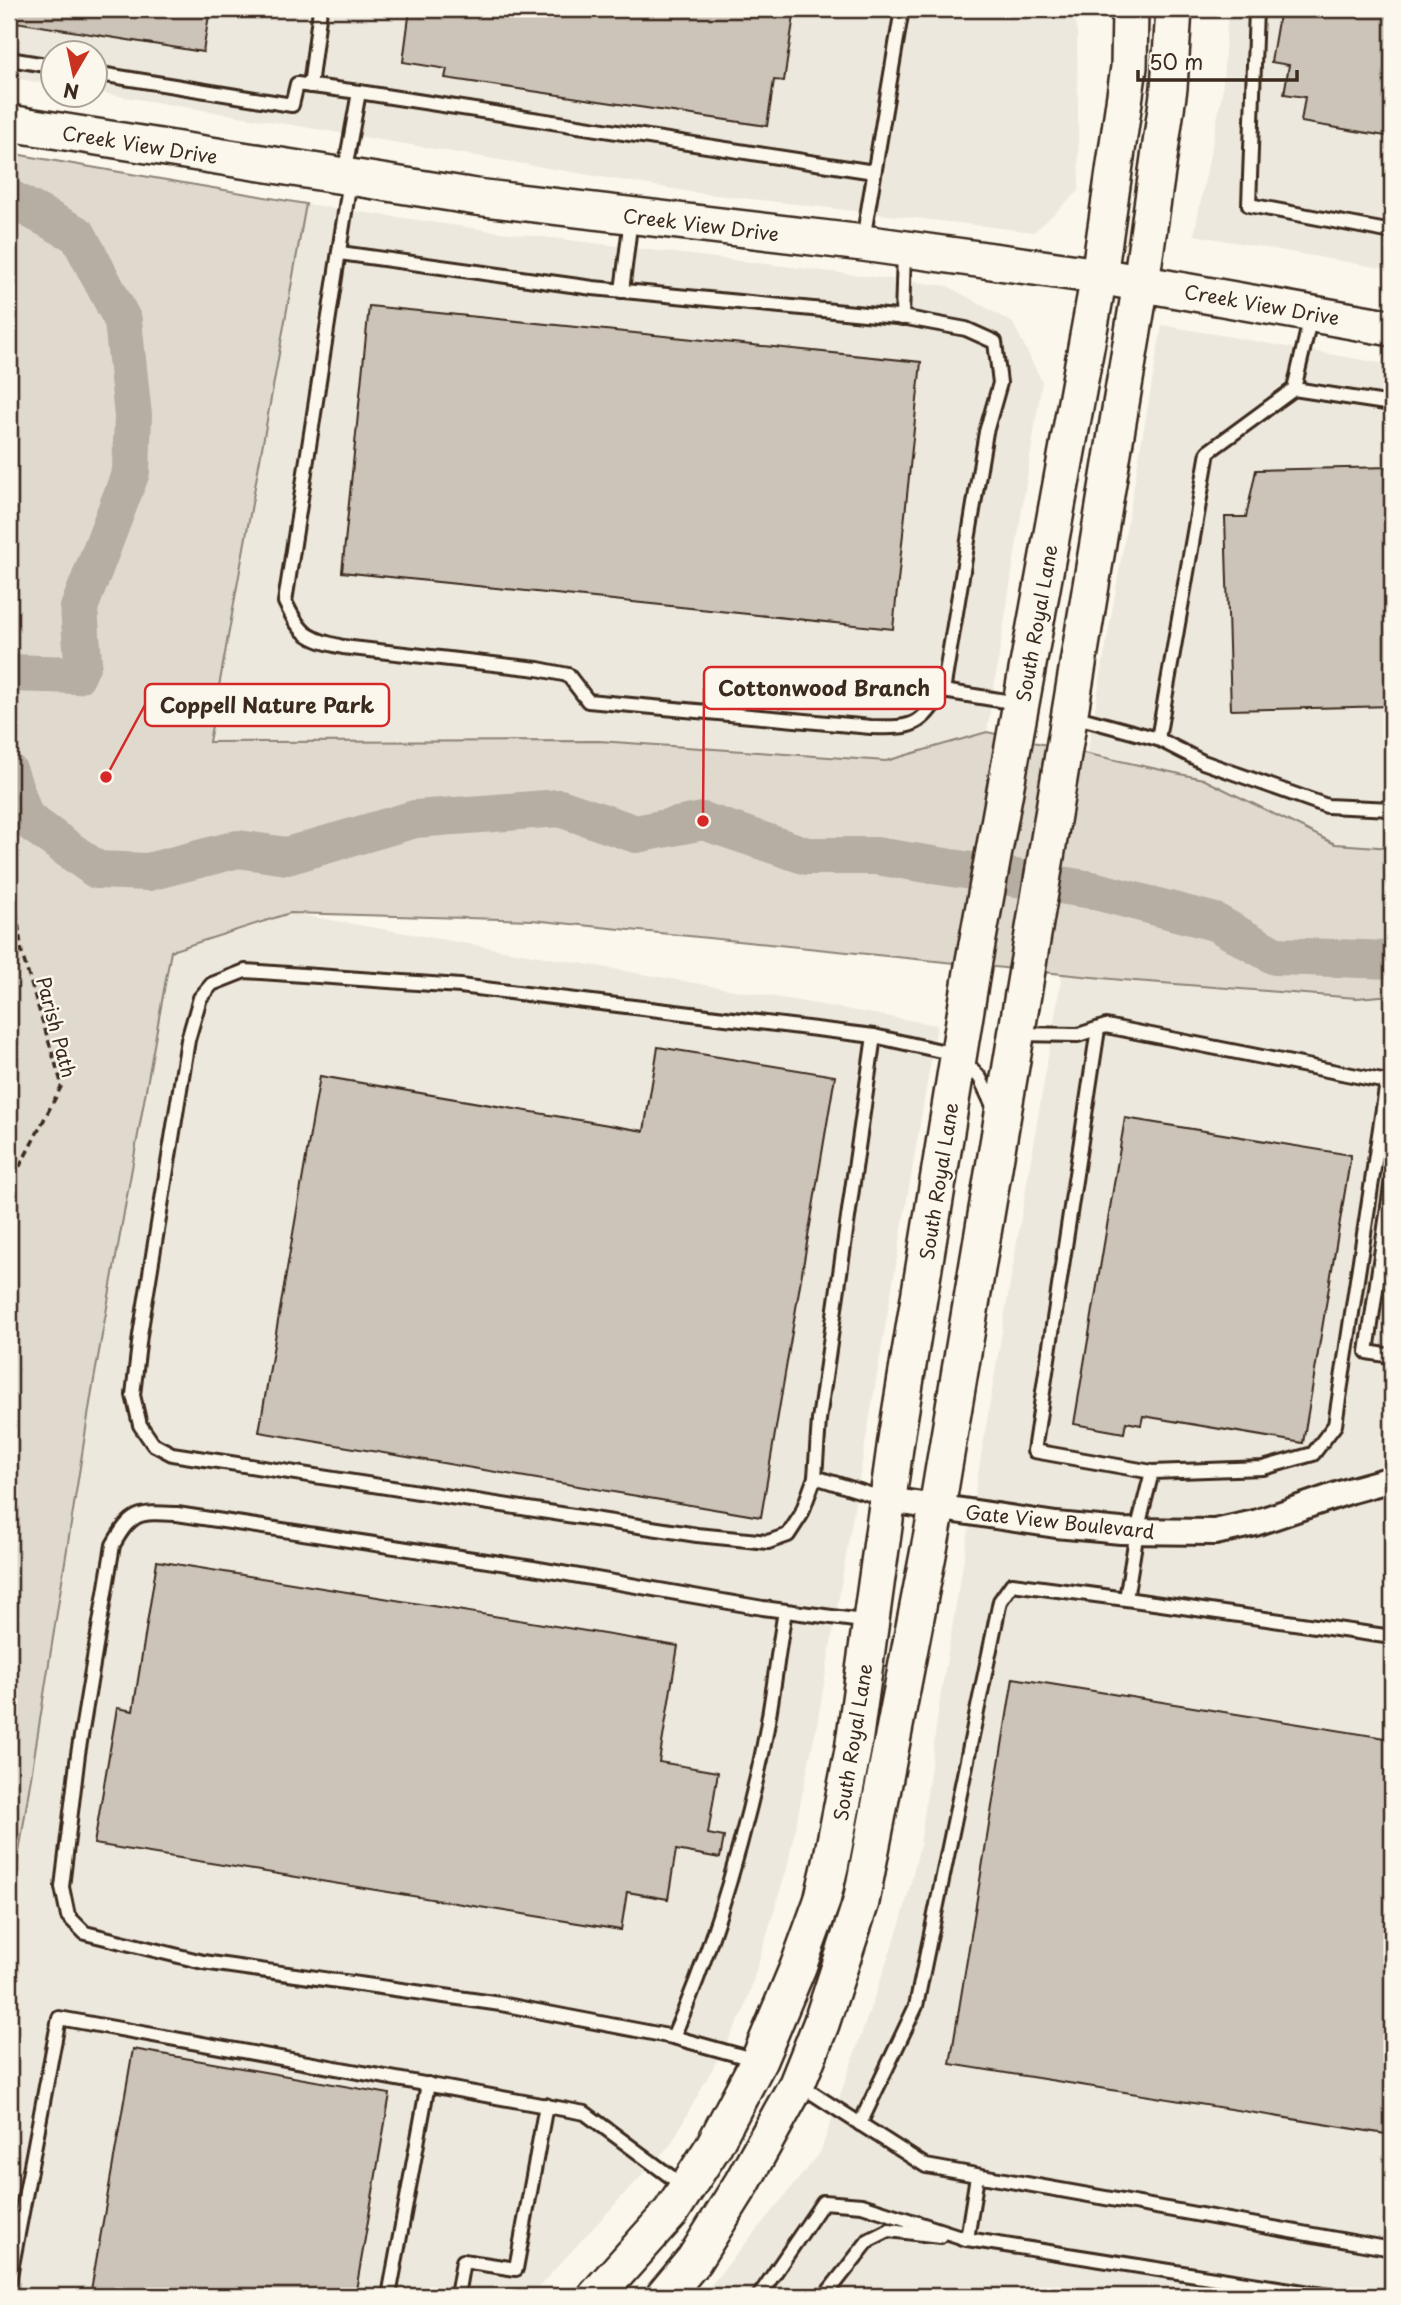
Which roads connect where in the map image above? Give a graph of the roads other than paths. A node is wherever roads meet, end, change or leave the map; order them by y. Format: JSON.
{"nodes":[{"id":1,"x":320,"y":9,"type":"edge"},
{"id":2,"x":902,"y":9,"type":"edge"},
{"id":3,"x":1130,"y":9,"type":"edge"},
{"id":4,"x":1174,"y":9,"type":"edge"},
{"id":5,"x":1256,"y":9,"type":"edge"},
{"id":6,"x":9,"y":59,"type":"edge"},
{"id":7,"x":38,"y":64,"type":"edge"},
{"id":8,"x":108,"y":75,"type":"edge"},
{"id":9,"x":310,"y":86,"type":"junction"},
{"id":10,"x":359,"y":92,"type":"junction"},
{"id":11,"x":9,"y":123,"type":"edge"},
{"id":12,"x":874,"y":172,"type":"junction"},
{"id":13,"x":347,"y":177,"type":"junction"},
{"id":14,"x":631,"y":216,"type":"junction"},
{"id":15,"x":1392,"y":232,"type":"edge"},
{"id":16,"x":863,"y":243,"type":"junction"},
{"id":17,"x":904,"y":249,"type":"junction"},
{"id":18,"x":340,"y":253,"type":"junction"},
{"id":19,"x":1099,"y":276,"type":"junction"},
{"id":20,"x":1141,"y":283,"type":"junction"},
{"id":21,"x":621,"y":291,"type":"junction"},
{"id":22,"x":1312,"y":312,"type":"junction"},
{"id":23,"x":902,"y":318,"type":"junction"},
{"id":24,"x":1392,"y":328,"type":"edge"},
{"id":25,"x":1294,"y":389,"type":"junction"},
{"id":26,"x":1392,"y":404,"type":"edge"},
{"id":27,"x":1038,"y":618,"type":"junction"},
{"id":28,"x":943,"y":691,"type":"junction"},
{"id":29,"x":1022,"y":704,"type":"junction"},
{"id":30,"x":1068,"y":715,"type":"junction"},
{"id":31,"x":1158,"y":739,"type":"junction"},
{"id":32,"x":1392,"y":809,"type":"edge"},
{"id":33,"x":1098,"y":1029,"type":"junction"},
{"id":34,"x":1015,"y":1034,"type":"junction"},
{"id":35,"x":874,"y":1036,"type":"junction"},
{"id":36,"x":959,"y":1055,"type":"junction"},
{"id":37,"x":1001,"y":1121,"type":"junction"},
{"id":38,"x":1392,"y":1179,"type":"edge"},
{"id":39,"x":1392,"y":1356,"type":"edge"},
{"id":40,"x":1152,"y":1472,"type":"junction"},
{"id":41,"x":815,"y":1477,"type":"junction"},
{"id":42,"x":1392,"y":1479,"type":"edge"},
{"id":43,"x":889,"y":1500,"type":"junction"},
{"id":44,"x":937,"y":1508,"type":"junction"},
{"id":45,"x":1137,"y":1531,"type":"junction"},
{"id":46,"x":1126,"y":1599,"type":"junction"},
{"id":47,"x":785,"y":1611,"type":"junction"},
{"id":48,"x":870,"y":1622,"type":"junction"},
{"id":49,"x":1392,"y":1637,"type":"edge"},
{"id":50,"x":673,"y":2036,"type":"junction"},
{"id":51,"x":758,"y":2060,"type":"junction"},
{"id":52,"x":428,"y":2084,"type":"junction"},
{"id":53,"x":797,"y":2084,"type":"junction"},
{"id":54,"x":546,"y":2105,"type":"junction"},
{"id":55,"x":860,"y":2124,"type":"junction"},
{"id":56,"x":978,"y":2176,"type":"junction"},
{"id":57,"x":686,"y":2188,"type":"junction"},
{"id":58,"x":967,"y":2239,"type":"junction"},
{"id":59,"x":1392,"y":2249,"type":"edge"},
{"id":60,"x":9,"y":2281,"type":"edge"},
{"id":61,"x":1233,"y":2281,"type":"junction"},
{"id":62,"x":389,"y":2296,"type":"edge"},
{"id":63,"x":457,"y":2296,"type":"edge"},
{"id":64,"x":596,"y":2296,"type":"edge"},
{"id":65,"x":664,"y":2296,"type":"edge"},
{"id":66,"x":759,"y":2296,"type":"edge"},
{"id":67,"x":825,"y":2296,"type":"edge"},
{"id":68,"x":1230,"y":2296,"type":"edge"},
{"id":69,"x":1329,"y":2296,"type":"edge"}],
"edges":[{"from":1,"to":9,"type":"lane"},
{"from":2,"to":12,"type":"lane"},
{"from":3,"to":19,"type":"main road","name":"South Royal Lane"},
{"from":4,"to":20,"type":"main road","name":"South Royal Lane"},
{"from":5,"to":15,"type":"lane"},
{"from":6,"to":7,"type":"lane"},
{"from":8,"to":9,"type":"lane"},
{"from":9,"to":10,"type":"lane"},
{"from":10,"to":12,"type":"lane"},
{"from":10,"to":13,"type":"lane"},
{"from":11,"to":13,"type":"main road","name":"Creek View Drive"},
{"from":12,"to":16,"type":"lane"},
{"from":13,"to":14,"type":"main road","name":"Creek View Drive"},
{"from":13,"to":18,"type":"lane"},
{"from":14,"to":16,"type":"main road","name":"Creek View Drive"},
{"from":14,"to":21,"type":"lane"},
{"from":16,"to":17,"type":"main road","name":"Creek View Drive"},
{"from":17,"to":19,"type":"main road","name":"Creek View Drive"},
{"from":17,"to":23,"type":"lane"},
{"from":18,"to":21,"type":"lane"},
{"from":18,"to":28,"type":"lane"},
{"from":19,"to":20,"type":"main road","name":"Creek View Drive"},
{"from":19,"to":27,"type":"main road","name":"South Royal Lane"},
{"from":20,"to":22,"type":"main road","name":"Creek View Drive"},
{"from":20,"to":30,"type":"main road","name":"South Royal Lane"},
{"from":21,"to":23,"type":"lane"},
{"from":22,"to":24,"type":"main road","name":"Creek View Drive"},
{"from":22,"to":25,"type":"lane"},
{"from":23,"to":28,"type":"lane"},
{"from":25,"to":26,"type":"lane"},
{"from":25,"to":31,"type":"lane"},
{"from":27,"to":29,"type":"main road","name":"South Royal Lane"},
{"from":27,"to":30,"type":"main road"},
{"from":28,"to":29,"type":"lane"},
{"from":29,"to":36,"type":"main road","name":"South Royal Lane"},
{"from":30,"to":31,"type":"lane"},
{"from":30,"to":34,"type":"main road","name":"South Royal Lane"},
{"from":31,"to":32,"type":"lane"},
{"from":33,"to":34,"type":"lane"},
{"from":33,"to":40,"type":"lane"},
{"from":33,"to":40,"type":"lane"},
{"from":34,"to":37,"type":"main road","name":"South Royal Lane"},
{"from":35,"to":36,"type":"lane"},
{"from":35,"to":41,"type":"lane"},
{"from":35,"to":41,"type":"lane"},
{"from":36,"to":37,"type":"lane"},
{"from":36,"to":43,"type":"main road","name":"South Royal Lane"},
{"from":37,"to":44,"type":"main road","name":"South Royal Lane"},
{"from":38,"to":39,"type":"lane"},
{"from":40,"to":45,"type":"lane"},
{"from":41,"to":43,"type":"lane"},
{"from":42,"to":45,"type":"street","name":"Gate View Boulevard"},
{"from":43,"to":44,"type":"street","name":"Gate View Boulevard"},
{"from":43,"to":48,"type":"main road","name":"South Royal Lane"},
{"from":44,"to":45,"type":"street","name":"Gate View Boulevard"},
{"from":44,"to":53,"type":"main road","name":"South Royal Lane"},
{"from":45,"to":46,"type":"lane"},
{"from":46,"to":49,"type":"lane"},
{"from":46,"to":55,"type":"lane"},
{"from":47,"to":48,"type":"lane"},
{"from":47,"to":50,"type":"lane"},
{"from":47,"to":50,"type":"lane"},
{"from":48,"to":51,"type":"main road","name":"South Royal Lane"},
{"from":50,"to":51,"type":"lane"},
{"from":51,"to":53,"type":"main road"},
{"from":51,"to":57,"type":"main road","name":"South Royal Lane"},
{"from":52,"to":54,"type":"lane"},
{"from":52,"to":60,"type":"lane"},
{"from":52,"to":62,"type":"lane"},
{"from":53,"to":55,"type":"lane"},
{"from":53,"to":65,"type":"main road","name":"South Royal Lane"},
{"from":54,"to":57,"type":"lane"},
{"from":54,"to":63,"type":"lane"},
{"from":55,"to":56,"type":"lane"},
{"from":56,"to":58,"type":"lane"},
{"from":56,"to":59,"type":"lane"},
{"from":57,"to":64,"type":"main road","name":"South Royal Lane"},
{"from":58,"to":61,"type":"lane"},
{"from":58,"to":66,"type":"lane"},
{"from":58,"to":67,"type":"lane"},
{"from":61,"to":68,"type":"lane"},
{"from":61,"to":69,"type":"lane"}]}
